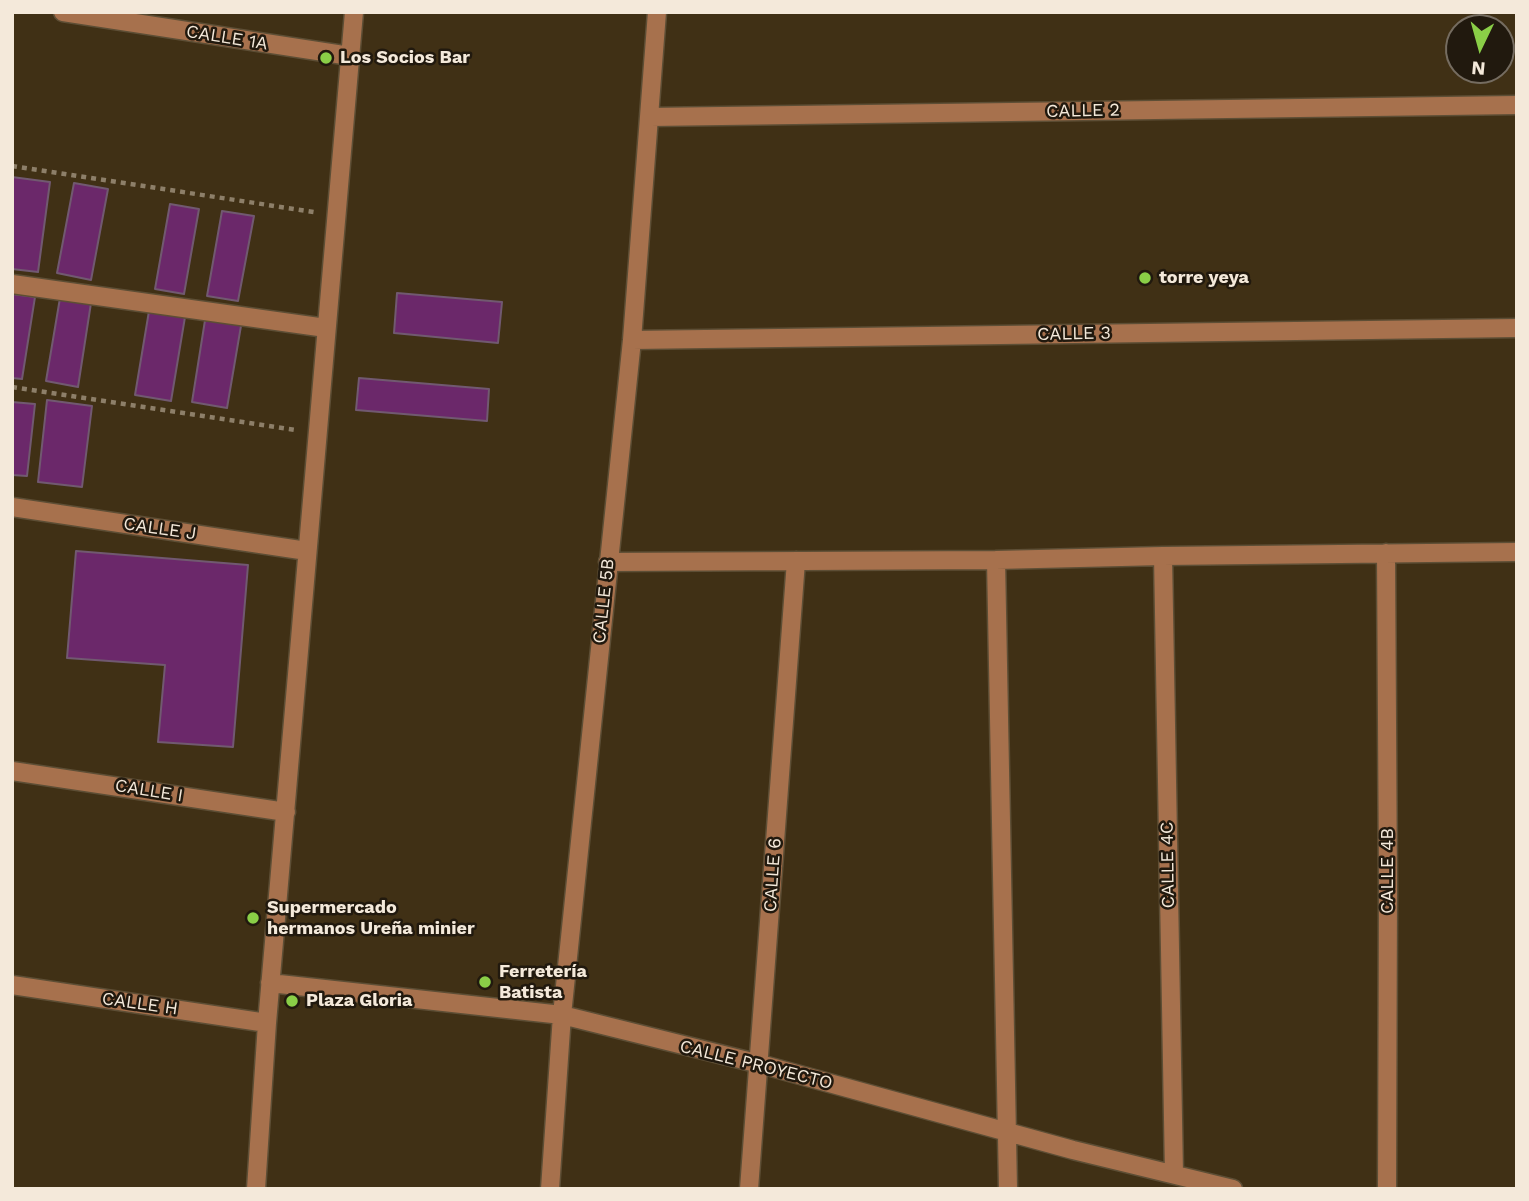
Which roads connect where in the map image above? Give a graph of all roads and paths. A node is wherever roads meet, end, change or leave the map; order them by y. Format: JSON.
{"nodes":[{"id":1,"x":63,"y":12,"type":"edge"},
{"id":2,"x":354,"y":12,"type":"edge"},
{"id":3,"x":657,"y":12,"type":"edge"},
{"id":4,"x":350,"y":56,"type":"junction"},
{"id":5,"x":1517,"y":106,"type":"edge"},
{"id":6,"x":650,"y":117,"type":"junction"},
{"id":7,"x":12,"y":166,"type":"edge"},
{"id":8,"x":336,"y":215,"type":"junction"},
{"id":9,"x":12,"y":284,"type":"edge"},
{"id":10,"x":326,"y":328,"type":"junction"},
{"id":11,"x":1517,"y":328,"type":"edge"},
{"id":12,"x":632,"y":340,"type":"junction"},
{"id":13,"x":12,"y":387,"type":"edge"},
{"id":14,"x":317,"y":434,"type":"junction"},
{"id":15,"x":12,"y":507,"type":"edge"},
{"id":16,"x":307,"y":551,"type":"junction"},
{"id":17,"x":1517,"y":552,"type":"edge"},
{"id":18,"x":1386,"y":553,"type":"junction"},
{"id":19,"x":1163,"y":556,"type":"junction"},
{"id":20,"x":796,"y":561,"type":"junction"},
{"id":21,"x":996,"y":561,"type":"junction"},
{"id":22,"x":608,"y":562,"type":"junction"},
{"id":23,"x":12,"y":771,"type":"edge"},
{"id":24,"x":286,"y":812,"type":"junction"},
{"id":25,"x":270,"y":983,"type":"junction"},
{"id":26,"x":12,"y":985,"type":"edge"},
{"id":27,"x":562,"y":1015,"type":"junction"},
{"id":28,"x":267,"y":1023,"type":"junction"},
{"id":29,"x":760,"y":1065,"type":"junction"},
{"id":30,"x":1006,"y":1131,"type":"junction"},
{"id":31,"x":1174,"y":1174,"type":"junction"},
{"id":32,"x":256,"y":1189,"type":"edge"},
{"id":33,"x":550,"y":1189,"type":"edge"},
{"id":34,"x":749,"y":1189,"type":"edge"},
{"id":35,"x":1008,"y":1189,"type":"edge"},
{"id":36,"x":1233,"y":1189,"type":"edge"},
{"id":37,"x":1387,"y":1189,"type":"edge"}],
"edges":[{"from":1,"to":4,"type":"street","name":"CALLE 1A"},
{"from":2,"to":4,"type":"street"},
{"from":3,"to":6,"type":"street","name":"CALLE 5B"},
{"from":4,"to":8,"type":"street"},
{"from":5,"to":6,"type":"street","name":"CALLE 2"},
{"from":6,"to":12,"type":"street","name":"CALLE 5B"},
{"from":7,"to":8,"type":"path"},
{"from":8,"to":10,"type":"street"},
{"from":9,"to":10,"type":"street"},
{"from":10,"to":14,"type":"street"},
{"from":11,"to":12,"type":"street","name":"CALLE 3"},
{"from":12,"to":22,"type":"street","name":"CALLE 5B"},
{"from":13,"to":14,"type":"path"},
{"from":14,"to":16,"type":"street"},
{"from":15,"to":16,"type":"street","name":"CALLE J"},
{"from":16,"to":24,"type":"street"},
{"from":17,"to":18,"type":"street"},
{"from":18,"to":19,"type":"street"},
{"from":18,"to":37,"type":"street","name":"CALLE 4B"},
{"from":19,"to":21,"type":"street"},
{"from":19,"to":31,"type":"street","name":"CALLE 4C"},
{"from":20,"to":21,"type":"street"},
{"from":20,"to":22,"type":"street"},
{"from":20,"to":29,"type":"street","name":"CALLE 6"},
{"from":21,"to":30,"type":"street"},
{"from":22,"to":27,"type":"street","name":"CALLE 5B"},
{"from":23,"to":24,"type":"street","name":"CALLE I"},
{"from":24,"to":25,"type":"street"},
{"from":25,"to":27,"type":"street","name":"CALLE PROYECTO"},
{"from":25,"to":28,"type":"street"},
{"from":26,"to":28,"type":"street","name":"CALLE H"},
{"from":27,"to":29,"type":"street","name":"CALLE PROYECTO"},
{"from":27,"to":33,"type":"street","name":"CALLE 5B"},
{"from":28,"to":32,"type":"street"},
{"from":29,"to":30,"type":"street","name":"CALLE PROYECTO"},
{"from":29,"to":34,"type":"street","name":"CALLE 6"},
{"from":30,"to":31,"type":"street","name":"CALLE PROYECTO"},
{"from":30,"to":35,"type":"street"},
{"from":31,"to":36,"type":"street","name":"CALLE PROYECTO"}]}
